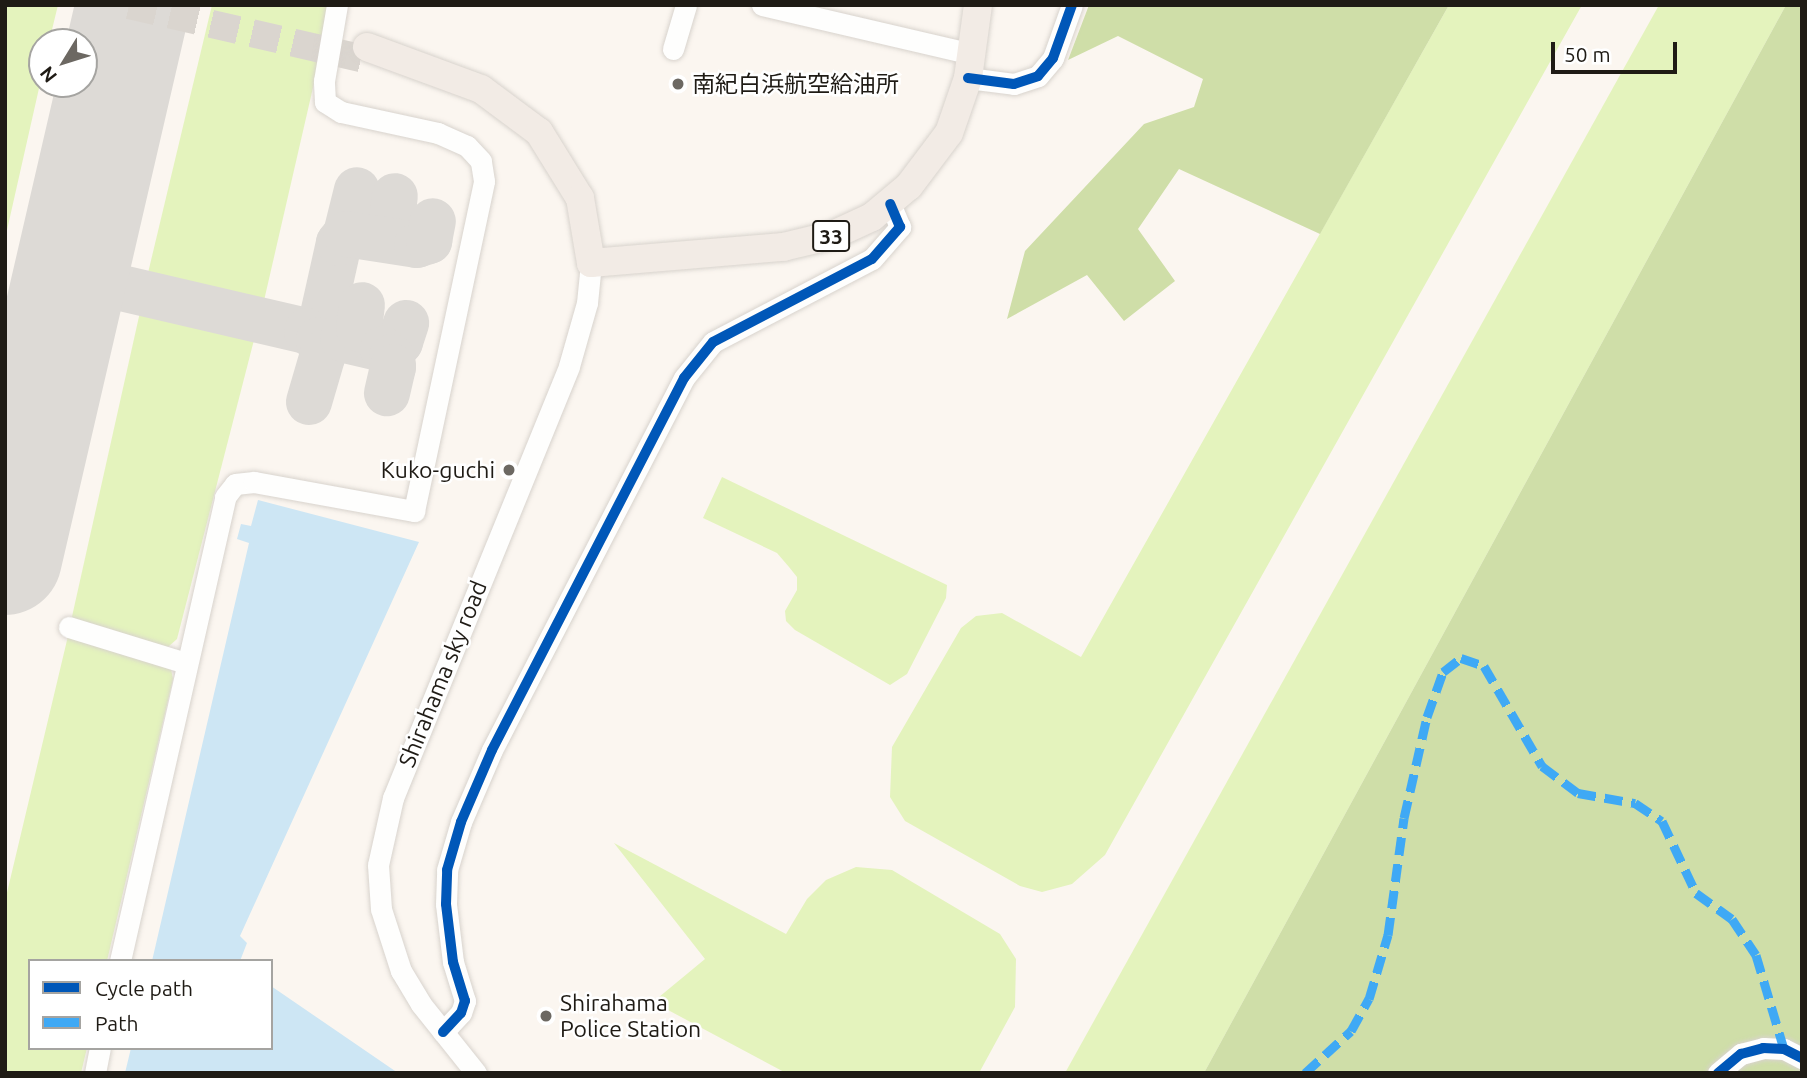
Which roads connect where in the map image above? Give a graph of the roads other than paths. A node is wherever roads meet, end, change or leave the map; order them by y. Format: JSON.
{"nodes":[{"id":1,"x":337,"y":5,"type":"edge"},
{"id":2,"x":686,"y":5,"type":"edge"},
{"id":3,"x":762,"y":5,"type":"edge"},
{"id":4,"x":968,"y":5,"type":"edge"},
{"id":5,"x":978,"y":5,"type":"edge"},
{"id":6,"x":989,"y":5,"type":"edge"},
{"id":7,"x":1072,"y":5,"type":"edge"},
{"id":8,"x":674,"y":49,"type":"dead end"},
{"id":9,"x":365,"y":53,"type":"tunnel mouth"},
{"id":10,"x":962,"y":60,"type":"junction"},
{"id":11,"x":890,"y":204,"type":"junction"},
{"id":12,"x":591,"y":263,"type":"junction"},
{"id":13,"x":69,"y":627,"type":"dead end"},
{"id":14,"x":186,"y":663,"type":"junction"},
{"id":15,"x":120,"y":959,"type":"edge"},
{"id":16,"x":443,"y":1032,"type":"junction"},
{"id":17,"x":100,"y":1050,"type":"edge"},
{"id":18,"x":1802,"y":1058,"type":"edge"},
{"id":19,"x":95,"y":1073,"type":"edge"},
{"id":20,"x":476,"y":1073,"type":"edge"},
{"id":21,"x":1718,"y":1073,"type":"edge"}],
"edges":[{"from":1,"to":14,"type":"street"},
{"from":2,"to":8,"type":"street"},
{"from":3,"to":10,"type":"street"},
{"from":4,"to":10,"type":"street"},
{"from":5,"to":10,"type":"main road","number":"33"},
{"from":6,"to":10,"type":"main road","number":"33"},
{"from":7,"to":10,"type":"street"},
{"from":9,"to":12,"type":"main road"},
{"from":10,"to":11,"type":"main road","number":"33"},
{"from":11,"to":12,"type":"main road","number":"33"},
{"from":11,"to":16,"type":"street"},
{"from":12,"to":16,"type":"street","name":"Shirahama sky road"},
{"from":13,"to":14,"type":"street"},
{"from":14,"to":15,"type":"street"},
{"from":16,"to":20,"type":"street","name":"Shirahama sky road"},
{"from":17,"to":19,"type":"street"},
{"from":18,"to":21,"type":"street"}]}
